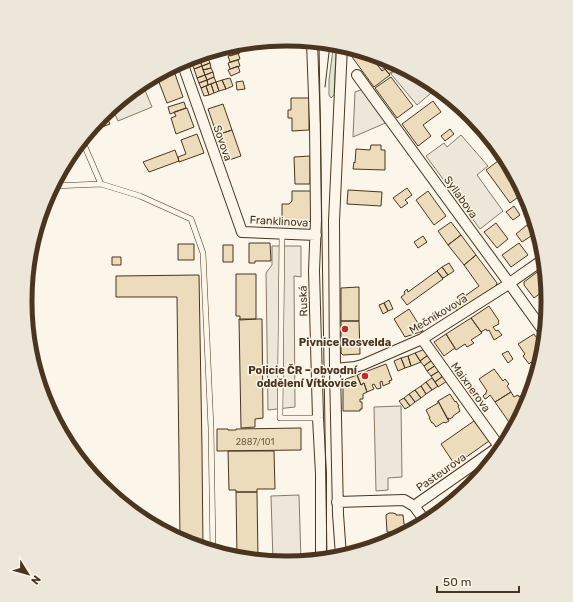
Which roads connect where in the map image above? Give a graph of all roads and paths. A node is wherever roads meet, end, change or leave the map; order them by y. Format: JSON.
{"nodes":[{"id":1,"x":312,"y":48,"type":"edge"},
{"id":2,"x":342,"y":52,"type":"edge"},
{"id":3,"x":184,"y":68,"type":"edge"},
{"id":4,"x":357,"y":75,"type":"dead end"},
{"id":5,"x":85,"y":146,"type":"edge"},
{"id":6,"x":100,"y":184,"type":"junction"},
{"id":7,"x":59,"y":186,"type":"edge"},
{"id":8,"x":242,"y":232,"type":"joint"},
{"id":9,"x":282,"y":234,"type":"junction"},
{"id":10,"x":316,"y":235,"type":"junction"},
{"id":11,"x":538,"y":262,"type":"edge"},
{"id":12,"x":509,"y":283,"type":"junction"},
{"id":13,"x":540,"y":325,"type":"edge"},
{"id":14,"x":422,"y":339,"type":"junction"},
{"id":15,"x":334,"y":369,"type":"junction"},
{"id":16,"x":318,"y":418,"type":"junction"},
{"id":17,"x":498,"y":441,"type":"edge"},
{"id":18,"x":489,"y":455,"type":"edge"},
{"id":19,"x":337,"y":502,"type":"junction"},
{"id":20,"x":414,"y":506,"type":"junction"},
{"id":21,"x":422,"y":516,"type":"edge"},
{"id":22,"x":213,"y":544,"type":"edge"},
{"id":23,"x":341,"y":550,"type":"edge"},
{"id":24,"x":321,"y":553,"type":"edge"}],
"edges":[{"from":1,"to":10,"type":"street","name":"Ruská"},
{"from":2,"to":15,"type":"street"},
{"from":3,"to":8,"type":"street","name":"Sovova"},
{"from":4,"to":12,"type":"street","name":"Syllabova"},
{"from":5,"to":6,"type":"lane"},
{"from":6,"to":7,"type":"lane"},
{"from":6,"to":22,"type":"lane"},
{"from":8,"to":9,"type":"street","name":"Franklinova"},
{"from":9,"to":10,"type":"street","name":"Franklinova"},
{"from":9,"to":16,"type":"lane"},
{"from":10,"to":16,"type":"street","name":"Ruská"},
{"from":11,"to":12,"type":"street","name":"Mečnikovova"},
{"from":12,"to":13,"type":"street","name":"Syllabova"},
{"from":12,"to":14,"type":"street","name":"Mečnikovova"},
{"from":14,"to":15,"type":"street","name":"Mečnikovova"},
{"from":14,"to":17,"type":"street","name":"Maixnerova"},
{"from":15,"to":19,"type":"street"},
{"from":16,"to":24,"type":"street","name":"Ruská"},
{"from":18,"to":20,"type":"street","name":"Pasteurova"},
{"from":19,"to":20,"type":"street","name":"Pasteurova"},
{"from":19,"to":23,"type":"street"},
{"from":20,"to":21,"type":"street"}]}
